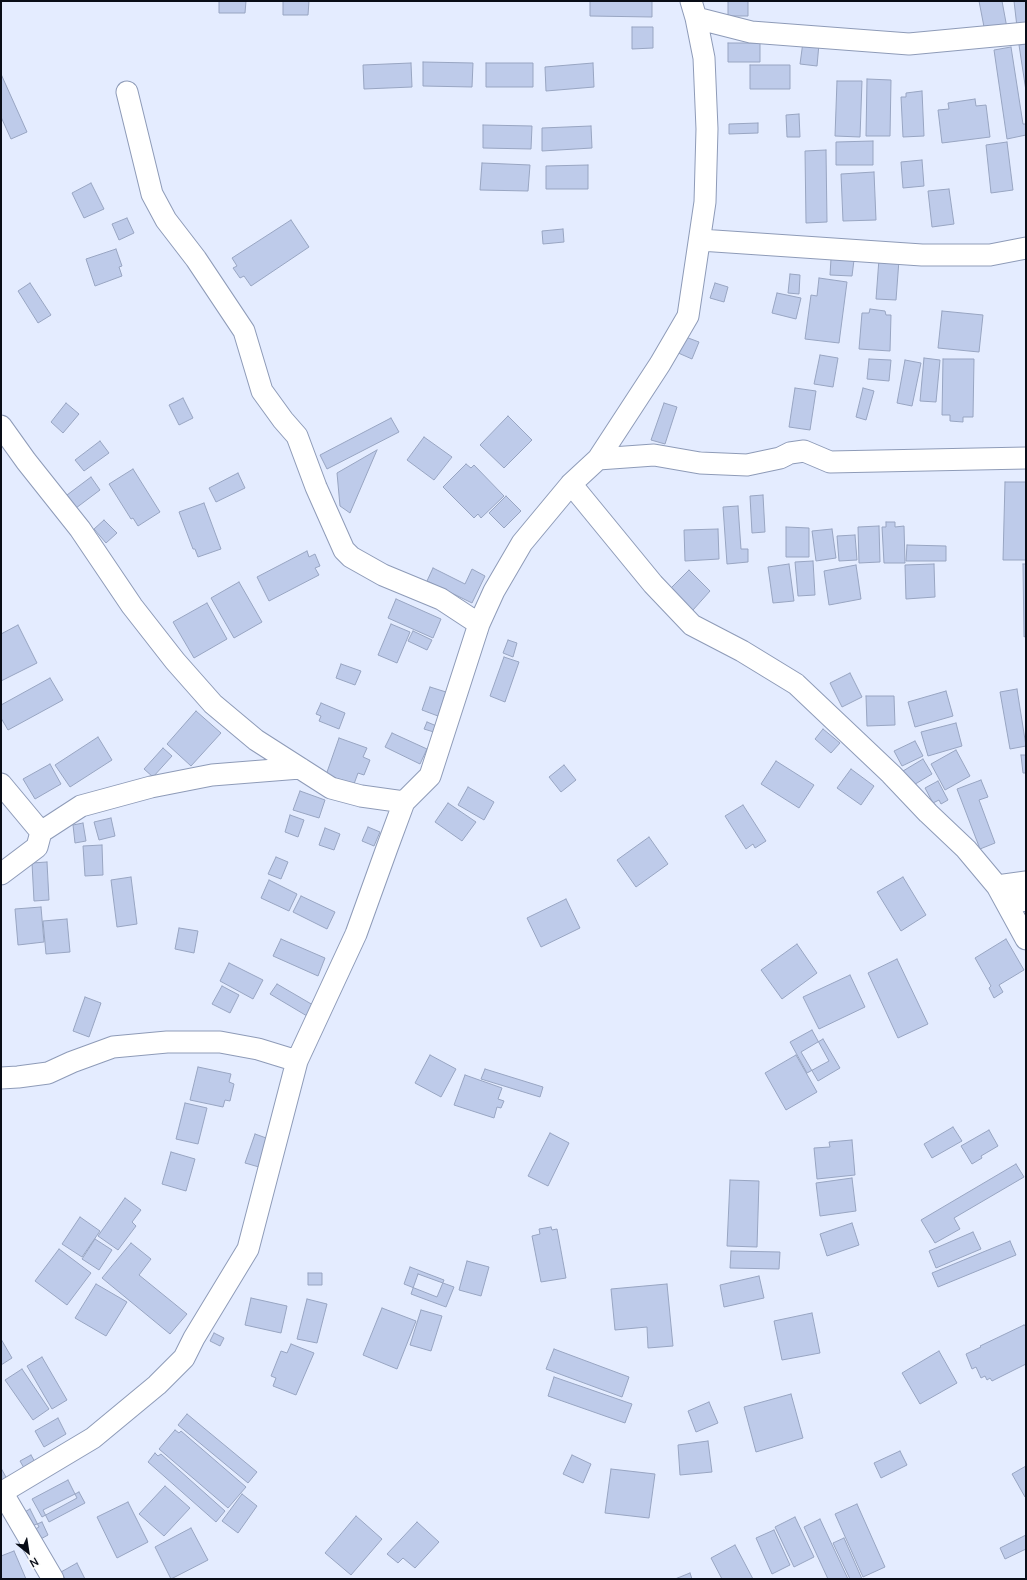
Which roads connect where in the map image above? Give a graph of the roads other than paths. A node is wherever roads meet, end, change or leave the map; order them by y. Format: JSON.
{"nodes":[{"id":1,"x":693,"y":10,"type":"edge"},
{"id":2,"x":1026,"y":33,"type":"edge"},
{"id":3,"x":127,"y":92,"type":"dead end"},
{"id":4,"x":700,"y":240,"type":"junction"},
{"id":5,"x":1026,"y":248,"type":"edge"},
{"id":6,"x":1,"y":426,"type":"edge"},
{"id":7,"x":1026,"y":458,"type":"edge"},
{"id":8,"x":598,"y":459,"type":"junction"},
{"id":9,"x":571,"y":484,"type":"junction"},
{"id":10,"x":479,"y":624,"type":"junction"},
{"id":11,"x":300,"y":768,"type":"junction"},
{"id":12,"x":1,"y":784,"type":"edge"},
{"id":13,"x":404,"y":802,"type":"junction"},
{"id":14,"x":41,"y":832,"type":"junction"},
{"id":15,"x":1,"y":874,"type":"edge"},
{"id":16,"x":1026,"y":882,"type":"edge"},
{"id":17,"x":997,"y":886,"type":"junction"},
{"id":18,"x":1016,"y":902,"type":"edge"},
{"id":19,"x":1026,"y":939,"type":"edge"},
{"id":20,"x":296,"y":1061,"type":"junction"},
{"id":21,"x":1,"y":1078,"type":"edge"},
{"id":22,"x":2,"y":1493,"type":"edge"},
{"id":23,"x":53,"y":1579,"type":"edge"}],
"edges":[{"from":1,"to":2,"type":"street"},
{"from":1,"to":4,"type":"street"},
{"from":3,"to":10,"type":"street"},
{"from":4,"to":5,"type":"street"},
{"from":4,"to":8,"type":"street"},
{"from":6,"to":11,"type":"street"},
{"from":7,"to":8,"type":"street"},
{"from":8,"to":9,"type":"street"},
{"from":9,"to":10,"type":"street"},
{"from":9,"to":17,"type":"street"},
{"from":10,"to":13,"type":"street"},
{"from":11,"to":13,"type":"street"},
{"from":11,"to":14,"type":"street"},
{"from":12,"to":14,"type":"street"},
{"from":13,"to":20,"type":"street"},
{"from":14,"to":15,"type":"street"},
{"from":16,"to":17,"type":"street"},
{"from":17,"to":18,"type":"street"},
{"from":18,"to":19,"type":"street"},
{"from":20,"to":21,"type":"street"},
{"from":20,"to":22,"type":"street"},
{"from":22,"to":23,"type":"street"}]}
